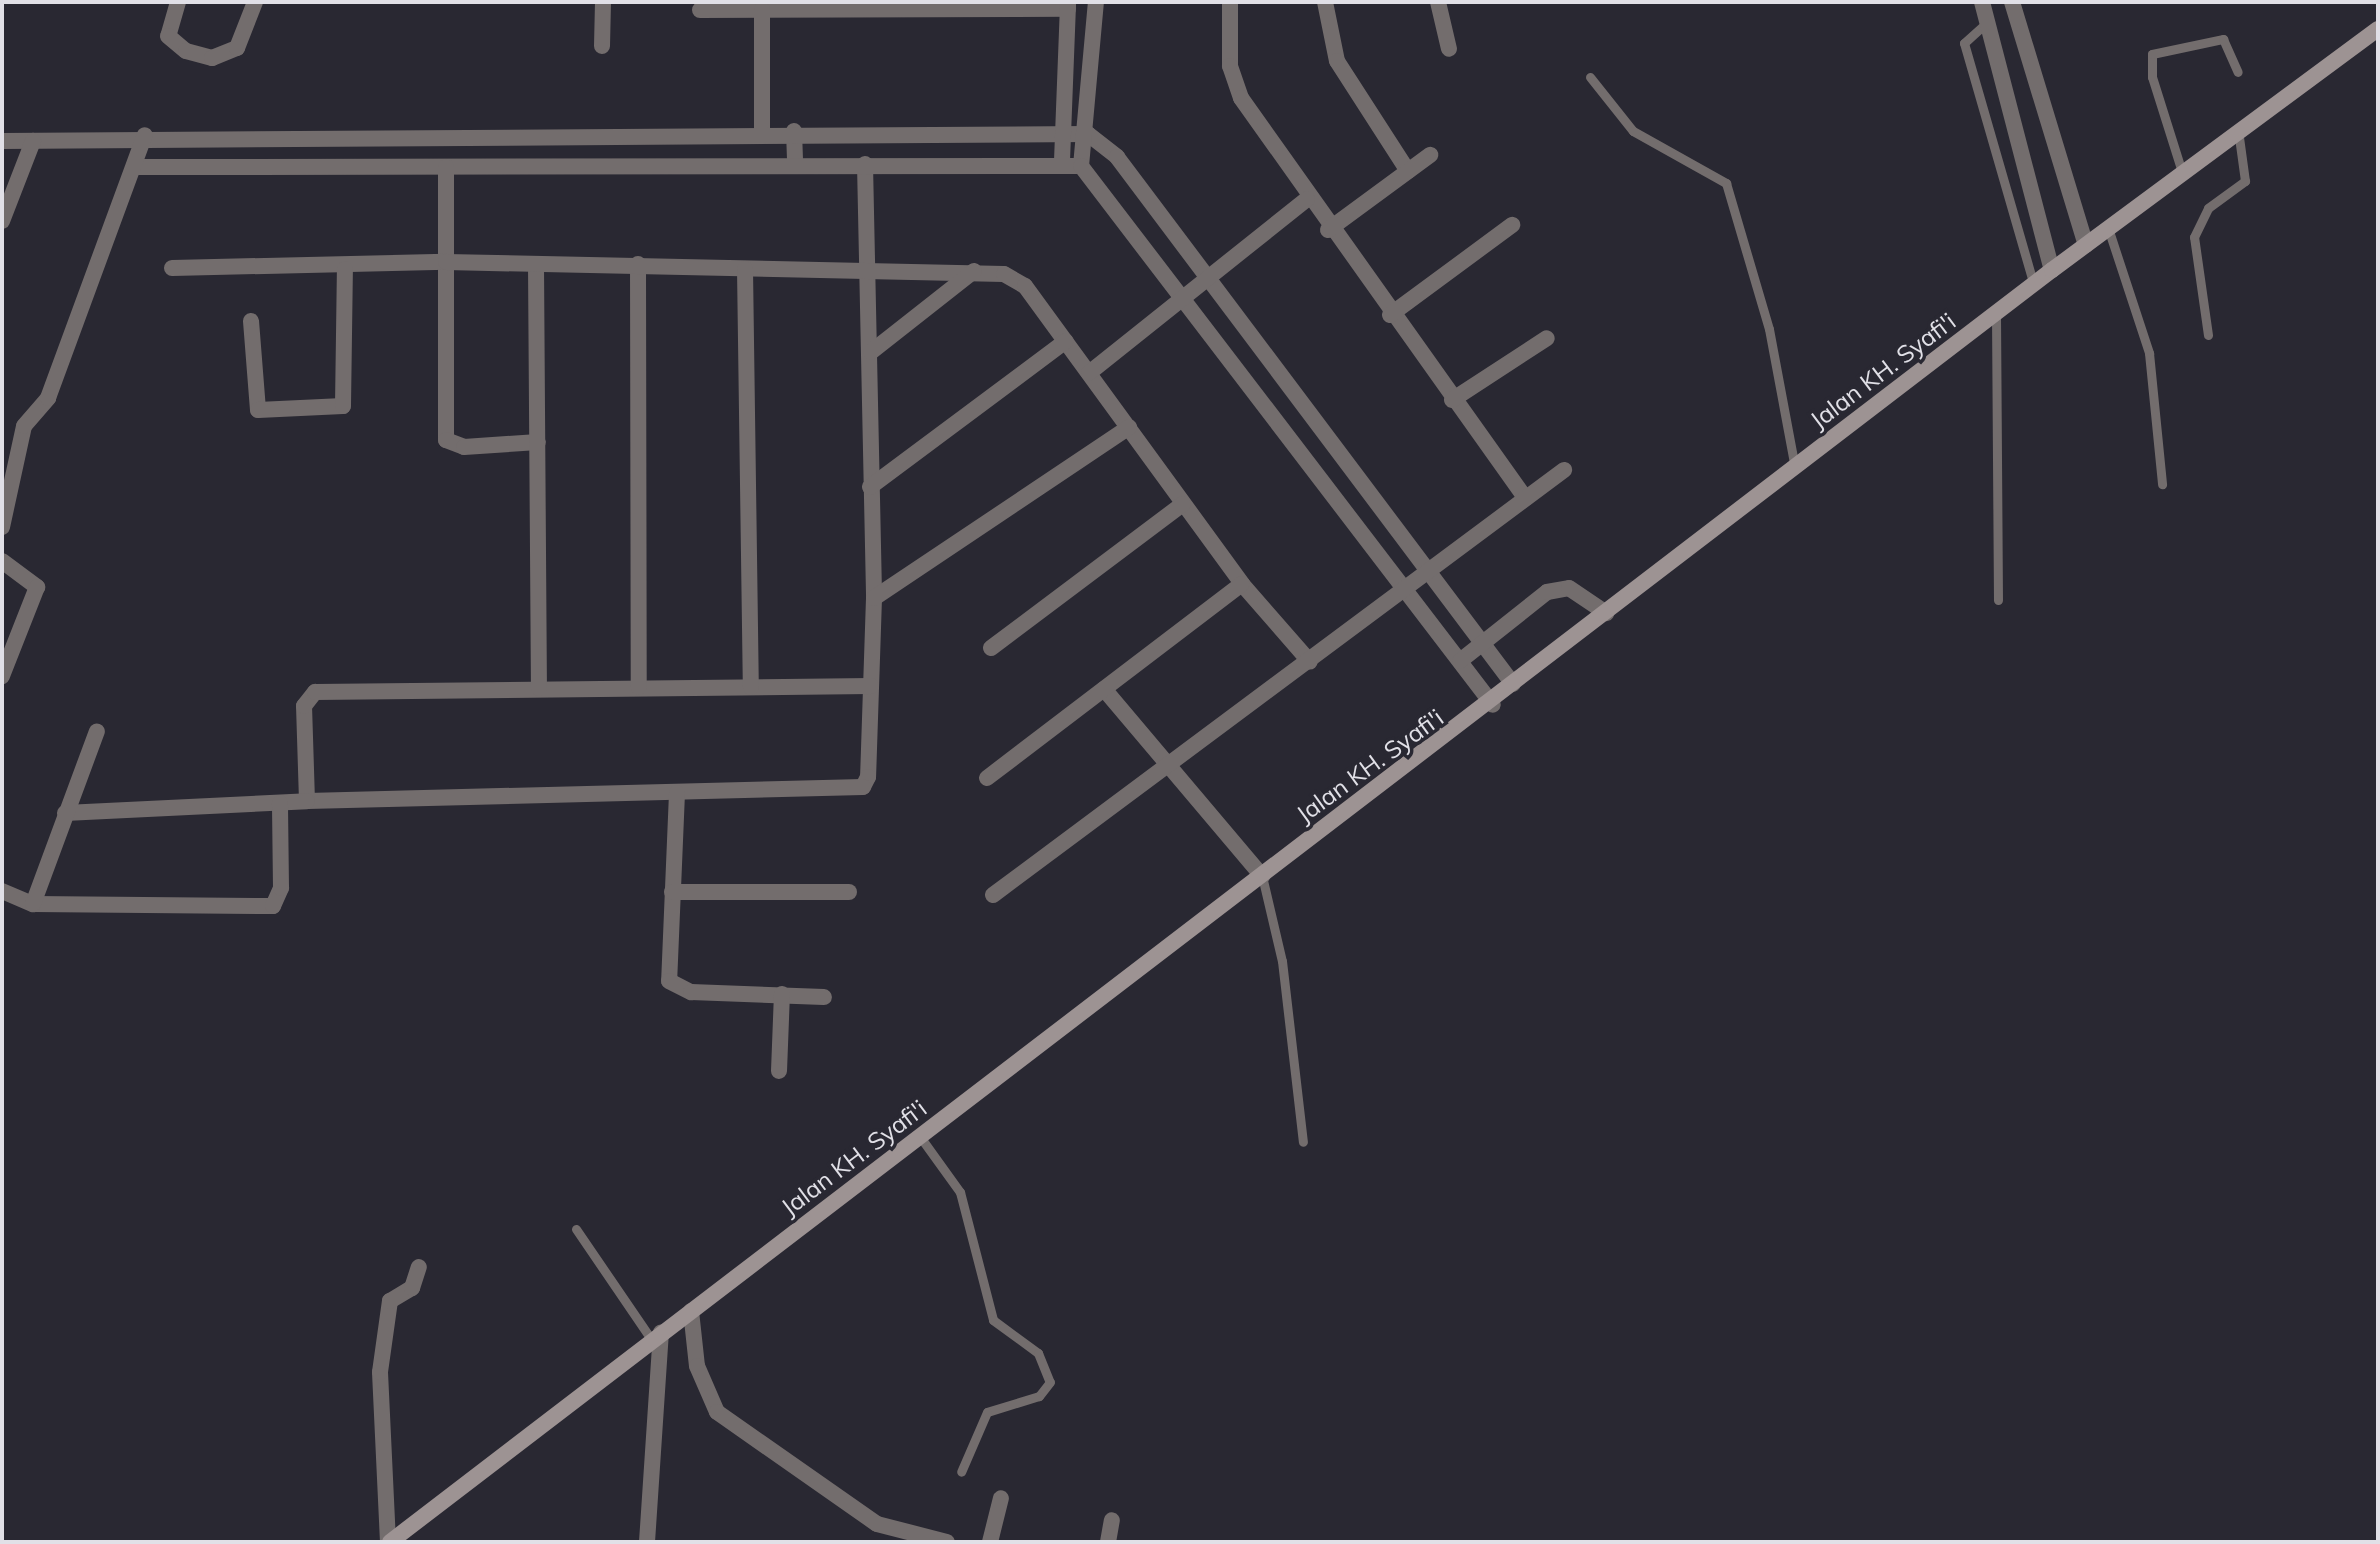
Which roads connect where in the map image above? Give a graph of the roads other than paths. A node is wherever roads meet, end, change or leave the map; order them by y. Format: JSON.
{"nodes":[{"id":1,"x":178,"y":2,"type":"edge"},
{"id":2,"x":255,"y":2,"type":"edge"},
{"id":3,"x":603,"y":2,"type":"edge"},
{"id":4,"x":1096,"y":2,"type":"edge"},
{"id":5,"x":1230,"y":2,"type":"edge"},
{"id":6,"x":1325,"y":2,"type":"edge"},
{"id":7,"x":1438,"y":2,"type":"edge"},
{"id":8,"x":1982,"y":2,"type":"edge"},
{"id":9,"x":2012,"y":2,"type":"edge"},
{"id":10,"x":736,"y":5,"type":"edge"},
{"id":11,"x":943,"y":5,"type":"edge"},
{"id":12,"x":833,"y":6,"type":"edge"},
{"id":13,"x":1068,"y":6,"type":"edge"},
{"id":14,"x":700,"y":10,"type":"dead end"},
{"id":15,"x":762,"y":10,"type":"junction"},
{"id":16,"x":1984,"y":25,"type":"junction"},
{"id":17,"x":2378,"y":29,"type":"edge"},
{"id":18,"x":602,"y":46,"type":"dead end"},
{"id":19,"x":1449,"y":49,"type":"dead end"},
{"id":20,"x":2238,"y":72,"type":"dead end"},
{"id":21,"x":1590,"y":77,"type":"dead end"},
{"id":22,"x":1068,"y":130,"type":"junction"},
{"id":23,"x":2238,"y":130,"type":"junction"},
{"id":24,"x":762,"y":131,"type":"junction"},
{"id":25,"x":794,"y":131,"type":"junction"},
{"id":26,"x":1088,"y":134,"type":"junction"},
{"id":27,"x":145,"y":135,"type":"junction"},
{"id":28,"x":2,"y":141,"type":"edge"},
{"id":29,"x":33,"y":141,"type":"junction"},
{"id":30,"x":1430,"y":155,"type":"dead end"},
{"id":31,"x":1062,"y":161,"type":"junction"},
{"id":32,"x":865,"y":164,"type":"junction"},
{"id":33,"x":795,"y":165,"type":"junction"},
{"id":34,"x":1081,"y":166,"type":"junction"},
{"id":35,"x":137,"y":167,"type":"junction"},
{"id":36,"x":446,"y":167,"type":"junction"},
{"id":37,"x":1408,"y":171,"type":"junction"},
{"id":38,"x":2182,"y":172,"type":"junction"},
{"id":39,"x":1307,"y":199,"type":"junction"},
{"id":40,"x":2,"y":221,"type":"edge"},
{"id":41,"x":1512,"y":225,"type":"dead end"},
{"id":42,"x":2108,"y":228,"type":"junction"},
{"id":43,"x":1328,"y":230,"type":"junction"},
{"id":44,"x":2086,"y":245,"type":"junction"},
{"id":45,"x":446,"y":262,"type":"junction"},
{"id":46,"x":638,"y":264,"type":"junction"},
{"id":47,"x":536,"y":265,"type":"junction"},
{"id":48,"x":172,"y":268,"type":"dead end"},
{"id":49,"x":345,"y":269,"type":"junction"},
{"id":50,"x":745,"y":269,"type":"junction"},
{"id":51,"x":2052,"y":270,"type":"junction"},
{"id":52,"x":864,"y":271,"type":"junction"},
{"id":53,"x":974,"y":271,"type":"junction"},
{"id":54,"x":1207,"y":279,"type":"junction"},
{"id":55,"x":2034,"y":285,"type":"junction"},
{"id":56,"x":1183,"y":301,"type":"junction"},
{"id":57,"x":1390,"y":315,"type":"junction"},
{"id":58,"x":1996,"y":315,"type":"junction"},
{"id":59,"x":251,"y":321,"type":"dead end"},
{"id":60,"x":2208,"y":335,"type":"dead end"},
{"id":61,"x":1547,"y":338,"type":"dead end"},
{"id":62,"x":1066,"y":341,"type":"junction"},
{"id":63,"x":871,"y":352,"type":"junction"},
{"id":64,"x":1089,"y":373,"type":"junction"},
{"id":65,"x":1452,"y":400,"type":"junction"},
{"id":66,"x":1306,"y":415,"type":"junction"},
{"id":67,"x":1129,"y":427,"type":"junction"},
{"id":68,"x":1287,"y":428,"type":"junction"},
{"id":69,"x":538,"y":442,"type":"junction"},
{"id":70,"x":1795,"y":468,"type":"junction"},
{"id":71,"x":1564,"y":470,"type":"dead end"},
{"id":72,"x":2162,"y":484,"type":"dead end"},
{"id":73,"x":870,"y":487,"type":"junction"},
{"id":74,"x":6,"y":497,"type":"edge"},
{"id":75,"x":1525,"y":498,"type":"junction"},
{"id":76,"x":1183,"y":504,"type":"junction"},
{"id":77,"x":2,"y":527,"type":"edge"},
{"id":78,"x":2,"y":561,"type":"edge"},
{"id":79,"x":1427,"y":571,"type":"junction"},
{"id":80,"x":1242,"y":584,"type":"junction"},
{"id":81,"x":1406,"y":593,"type":"junction"},
{"id":82,"x":874,"y":598,"type":"junction"},
{"id":83,"x":1998,"y":600,"type":"dead end"},
{"id":84,"x":1606,"y":613,"type":"junction"},
{"id":85,"x":1479,"y":641,"type":"junction"},
{"id":86,"x":991,"y":648,"type":"dead end"},
{"id":87,"x":1460,"y":661,"type":"junction"},
{"id":88,"x":1310,"y":662,"type":"junction"},
{"id":89,"x":2,"y":676,"type":"edge"},
{"id":90,"x":1513,"y":684,"type":"junction"},
{"id":91,"x":871,"y":686,"type":"junction"},
{"id":92,"x":639,"y":687,"type":"junction"},
{"id":93,"x":751,"y":687,"type":"junction"},
{"id":94,"x":539,"y":688,"type":"junction"},
{"id":95,"x":1104,"y":689,"type":"junction"},
{"id":96,"x":1493,"y":705,"type":"junction"},
{"id":97,"x":97,"y":731,"type":"dead end"},
{"id":98,"x":1173,"y":767,"type":"junction"},
{"id":99,"x":987,"y":778,"type":"dead end"},
{"id":100,"x":677,"y":793,"type":"junction"},
{"id":101,"x":307,"y":801,"type":"junction"},
{"id":102,"x":280,"y":803,"type":"junction"},
{"id":103,"x":65,"y":813,"type":"junction"},
{"id":104,"x":1262,"y":876,"type":"junction"},
{"id":105,"x":2,"y":891,"type":"edge"},
{"id":106,"x":672,"y":892,"type":"junction"},
{"id":107,"x":849,"y":892,"type":"dead end"},
{"id":108,"x":993,"y":895,"type":"dead end"},
{"id":109,"x":33,"y":904,"type":"junction"},
{"id":110,"x":782,"y":994,"type":"junction"},
{"id":111,"x":824,"y":997,"type":"dead end"},
{"id":112,"x":779,"y":1071,"type":"dead end"},
{"id":113,"x":921,"y":1138,"type":"junction"},
{"id":114,"x":1303,"y":1142,"type":"dead end"},
{"id":115,"x":576,"y":1229,"type":"dead end"},
{"id":116,"x":419,"y":1267,"type":"dead end"},
{"id":117,"x":691,"y":1311,"type":"junction"},
{"id":118,"x":656,"y":1336,"type":"junction"},
{"id":119,"x":961,"y":1472,"type":"dead end"},
{"id":120,"x":1001,"y":1498,"type":"dead end"},
{"id":121,"x":1112,"y":1520,"type":"dead end"},
{"id":122,"x":389,"y":1542,"type":"edge"},
{"id":123,"x":647,"y":1542,"type":"edge"},
{"id":124,"x":947,"y":1542,"type":"edge"},
{"id":125,"x":990,"y":1542,"type":"edge"},
{"id":126,"x":1108,"y":1542,"type":"edge"}],
"edges":[{"from":1,"to":2,"type":"street"},
{"from":3,"to":18,"type":"street"},
{"from":4,"to":26,"type":"street"},
{"from":5,"to":39,"type":"street"},
{"from":6,"to":37,"type":"street"},
{"from":7,"to":19,"type":"street"},
{"from":8,"to":16,"type":"street"},
{"from":9,"to":44,"type":"street"},
{"from":10,"to":14,"type":"street"},
{"from":10,"to":15,"type":"street"},
{"from":11,"to":12,"type":"street"},
{"from":11,"to":13,"type":"street"},
{"from":12,"to":15,"type":"street"},
{"from":13,"to":22,"type":"street"},
{"from":15,"to":24,"type":"street"},
{"from":16,"to":51,"type":"street"},
{"from":16,"to":55,"type":"lane"},
{"from":17,"to":23,"type":"main road","name":"Jalan KH. Syafi'i"},
{"from":20,"to":38,"type":"lane"},
{"from":21,"to":70,"type":"lane"},
{"from":22,"to":25,"type":"street"},
{"from":22,"to":26,"type":"street"},
{"from":22,"to":31,"type":"street"},
{"from":23,"to":38,"type":"main road","name":"Jalan KH. Syafi'i"},
{"from":23,"to":60,"type":"lane"},
{"from":24,"to":25,"type":"street"},
{"from":24,"to":27,"type":"street"},
{"from":25,"to":33,"type":"street"},
{"from":26,"to":34,"type":"street"},
{"from":26,"to":54,"type":"street"},
{"from":27,"to":29,"type":"street"},
{"from":27,"to":35,"type":"street"},
{"from":28,"to":29,"type":"street"},
{"from":29,"to":40,"type":"street"},
{"from":30,"to":37,"type":"street"},
{"from":31,"to":32,"type":"street"},
{"from":31,"to":34,"type":"street"},
{"from":32,"to":33,"type":"street"},
{"from":32,"to":52,"type":"street"},
{"from":33,"to":36,"type":"street"},
{"from":34,"to":56,"type":"street"},
{"from":35,"to":36,"type":"street"},
{"from":35,"to":74,"type":"street"},
{"from":36,"to":45,"type":"street"},
{"from":37,"to":43,"type":"street"},
{"from":38,"to":42,"type":"main road","name":"Jalan KH. Syafi'i"},
{"from":39,"to":43,"type":"street"},
{"from":39,"to":54,"type":"street"},
{"from":41,"to":57,"type":"street"},
{"from":42,"to":44,"type":"main road","name":"Jalan KH. Syafi'i"},
{"from":42,"to":72,"type":"lane"},
{"from":43,"to":57,"type":"street"},
{"from":44,"to":51,"type":"main road","name":"Jalan KH. Syafi'i"},
{"from":45,"to":47,"type":"street"},
{"from":45,"to":49,"type":"street"},
{"from":45,"to":69,"type":"street"},
{"from":46,"to":47,"type":"street"},
{"from":46,"to":50,"type":"street"},
{"from":46,"to":92,"type":"street"},
{"from":47,"to":69,"type":"street"},
{"from":48,"to":49,"type":"street"},
{"from":49,"to":59,"type":"street"},
{"from":50,"to":52,"type":"street"},
{"from":50,"to":93,"type":"street"},
{"from":51,"to":55,"type":"main road","name":"Jalan KH. Syafi'i"},
{"from":52,"to":53,"type":"street"},
{"from":52,"to":63,"type":"street"},
{"from":53,"to":62,"type":"street"},
{"from":53,"to":63,"type":"street"},
{"from":54,"to":56,"type":"street"},
{"from":54,"to":66,"type":"street"},
{"from":55,"to":58,"type":"main road","name":"Jalan KH. Syafi'i"},
{"from":56,"to":64,"type":"street"},
{"from":56,"to":68,"type":"street"},
{"from":57,"to":65,"type":"street"},
{"from":58,"to":70,"type":"main road","name":"Jalan KH. Syafi'i"},
{"from":58,"to":83,"type":"lane"},
{"from":61,"to":65,"type":"street"},
{"from":62,"to":64,"type":"street"},
{"from":62,"to":73,"type":"street"},
{"from":63,"to":73,"type":"street"},
{"from":64,"to":67,"type":"street"},
{"from":65,"to":75,"type":"street"},
{"from":66,"to":68,"type":"street"},
{"from":66,"to":79,"type":"street"},
{"from":67,"to":76,"type":"street"},
{"from":67,"to":82,"type":"street"},
{"from":68,"to":81,"type":"street"},
{"from":69,"to":94,"type":"street"},
{"from":70,"to":84,"type":"main road","name":"Jalan KH. Syafi'i"},
{"from":71,"to":75,"type":"street"},
{"from":73,"to":82,"type":"street"},
{"from":74,"to":77,"type":"street"},
{"from":75,"to":79,"type":"street"},
{"from":76,"to":80,"type":"street"},
{"from":76,"to":86,"type":"street"},
{"from":78,"to":89,"type":"street"},
{"from":79,"to":81,"type":"street"},
{"from":79,"to":85,"type":"street"},
{"from":80,"to":88,"type":"street"},
{"from":80,"to":95,"type":"street"},
{"from":81,"to":87,"type":"street"},
{"from":81,"to":88,"type":"street"},
{"from":82,"to":91,"type":"street"},
{"from":84,"to":85,"type":"street"},
{"from":84,"to":90,"type":"main road","name":"Jalan KH. Syafi'i"},
{"from":85,"to":87,"type":"street"},
{"from":85,"to":90,"type":"street"},
{"from":87,"to":96,"type":"street"},
{"from":88,"to":98,"type":"street"},
{"from":90,"to":96,"type":"main road","name":"Jalan KH. Syafi'i"},
{"from":91,"to":93,"type":"street"},
{"from":91,"to":100,"type":"street"},
{"from":92,"to":93,"type":"street"},
{"from":92,"to":94,"type":"street"},
{"from":94,"to":101,"type":"street"},
{"from":95,"to":98,"type":"street"},
{"from":95,"to":99,"type":"street"},
{"from":96,"to":104,"type":"main road","name":"Jalan KH. Syafi'i"},
{"from":97,"to":103,"type":"street"},
{"from":98,"to":104,"type":"street"},
{"from":98,"to":108,"type":"street"},
{"from":100,"to":101,"type":"street"},
{"from":100,"to":106,"type":"street"},
{"from":101,"to":102,"type":"street"},
{"from":102,"to":103,"type":"street"},
{"from":102,"to":109,"type":"street"},
{"from":103,"to":109,"type":"street"},
{"from":104,"to":113,"type":"main road","name":"Jalan KH. Syafi'i"},
{"from":104,"to":114,"type":"lane"},
{"from":105,"to":109,"type":"street"},
{"from":106,"to":107,"type":"street"},
{"from":106,"to":110,"type":"street"},
{"from":110,"to":111,"type":"street"},
{"from":110,"to":112,"type":"street"},
{"from":113,"to":117,"type":"main road","name":"Jalan KH. Syafi'i"},
{"from":113,"to":119,"type":"lane"},
{"from":115,"to":118,"type":"lane"},
{"from":116,"to":122,"type":"street"},
{"from":117,"to":118,"type":"main road","name":"Jalan KH. Syafi'i"},
{"from":117,"to":124,"type":"street"},
{"from":118,"to":122,"type":"main road","name":"Jalan KH. Syafi'i"},
{"from":118,"to":123,"type":"street"},
{"from":120,"to":125,"type":"street"},
{"from":121,"to":126,"type":"street"}]}
